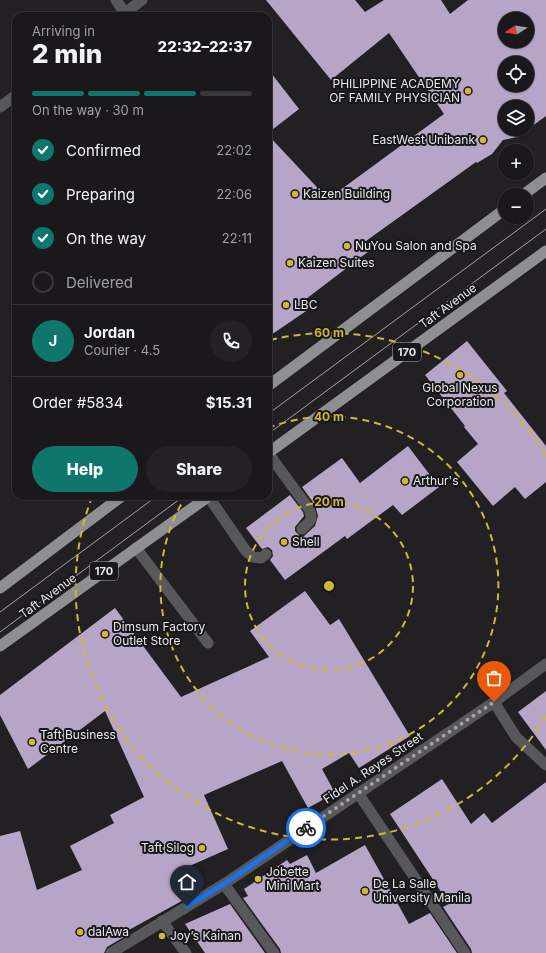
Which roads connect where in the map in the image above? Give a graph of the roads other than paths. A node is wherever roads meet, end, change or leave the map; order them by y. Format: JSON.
{"nodes":[{"id":1,"x":116,"y":0,"type":"edge"},
{"id":2,"x":142,"y":0,"type":"edge"},
{"id":3,"x":122,"y":12,"type":"edge"},
{"id":4,"x":126,"y":12,"type":"edge"},
{"id":5,"x":12,"y":98,"type":"edge"},
{"id":6,"x":0,"y":107,"type":"edge"},
{"id":7,"x":546,"y":178,"type":"edge"},
{"id":8,"x":532,"y":188,"type":"edge"},
{"id":9,"x":498,"y":214,"type":"edge"},
{"id":10,"x":546,"y":251,"type":"edge"},
{"id":11,"x":272,"y":383,"type":"edge"},
{"id":12,"x":272,"y":450,"type":"edge"},
{"id":13,"x":272,"y":458,"type":"edge"},
{"id":14,"x":117,"y":500,"type":"edge"},
{"id":15,"x":202,"y":500,"type":"edge"},
{"id":16,"x":211,"y":500,"type":"edge"},
{"id":17,"x":302,"y":529,"type":"dead end"},
{"id":18,"x":136,"y":548,"type":"junction"},
{"id":19,"x":266,"y":554,"type":"dead end"},
{"id":20,"x":0,"y":588,"type":"edge"},
{"id":21,"x":208,"y":644,"type":"dead end"},
{"id":22,"x":0,"y":646,"type":"edge"},
{"id":23,"x":546,"y":664,"type":"edge"},
{"id":24,"x":494,"y":702,"type":"junction"},
{"id":25,"x":546,"y":765,"type":"edge"},
{"id":26,"x":358,"y":794,"type":"junction"},
{"id":27,"x":224,"y":884,"type":"junction"},
{"id":28,"x":162,"y":922,"type":"junction"},
{"id":29,"x":111,"y":953,"type":"edge"},
{"id":30,"x":186,"y":953,"type":"edge"},
{"id":31,"x":274,"y":953,"type":"edge"},
{"id":32,"x":465,"y":953,"type":"edge"}],
"edges":[{"from":1,"to":3,"type":"street"},
{"from":2,"to":4,"type":"street"},
{"from":5,"to":6,"type":"street"},
{"from":7,"to":8,"type":"main road"},
{"from":9,"to":11,"type":"main road"},
{"from":10,"to":12,"type":"main road","name":"Taft Avenue","number":"170"},
{"from":13,"to":17,"type":"street"},
{"from":14,"to":20,"type":"main road"},
{"from":15,"to":18,"type":"main road","name":"Taft Avenue","number":"170"},
{"from":16,"to":19,"type":"street"},
{"from":18,"to":21,"type":"street"},
{"from":18,"to":22,"type":"main road","name":"Taft Avenue","number":"170"},
{"from":23,"to":24,"type":"street","name":"Fidel A. Reyes Street"},
{"from":24,"to":25,"type":"street"},
{"from":24,"to":26,"type":"street","name":"Fidel A. Reyes Street"},
{"from":26,"to":27,"type":"street","name":"Fidel A. Reyes Street"},
{"from":26,"to":32,"type":"street"},
{"from":27,"to":28,"type":"street","name":"Fidel A. Reyes Street"},
{"from":27,"to":31,"type":"street"},
{"from":28,"to":29,"type":"street","name":"Fidel A. Reyes Street"},
{"from":28,"to":30,"type":"street"}]}
